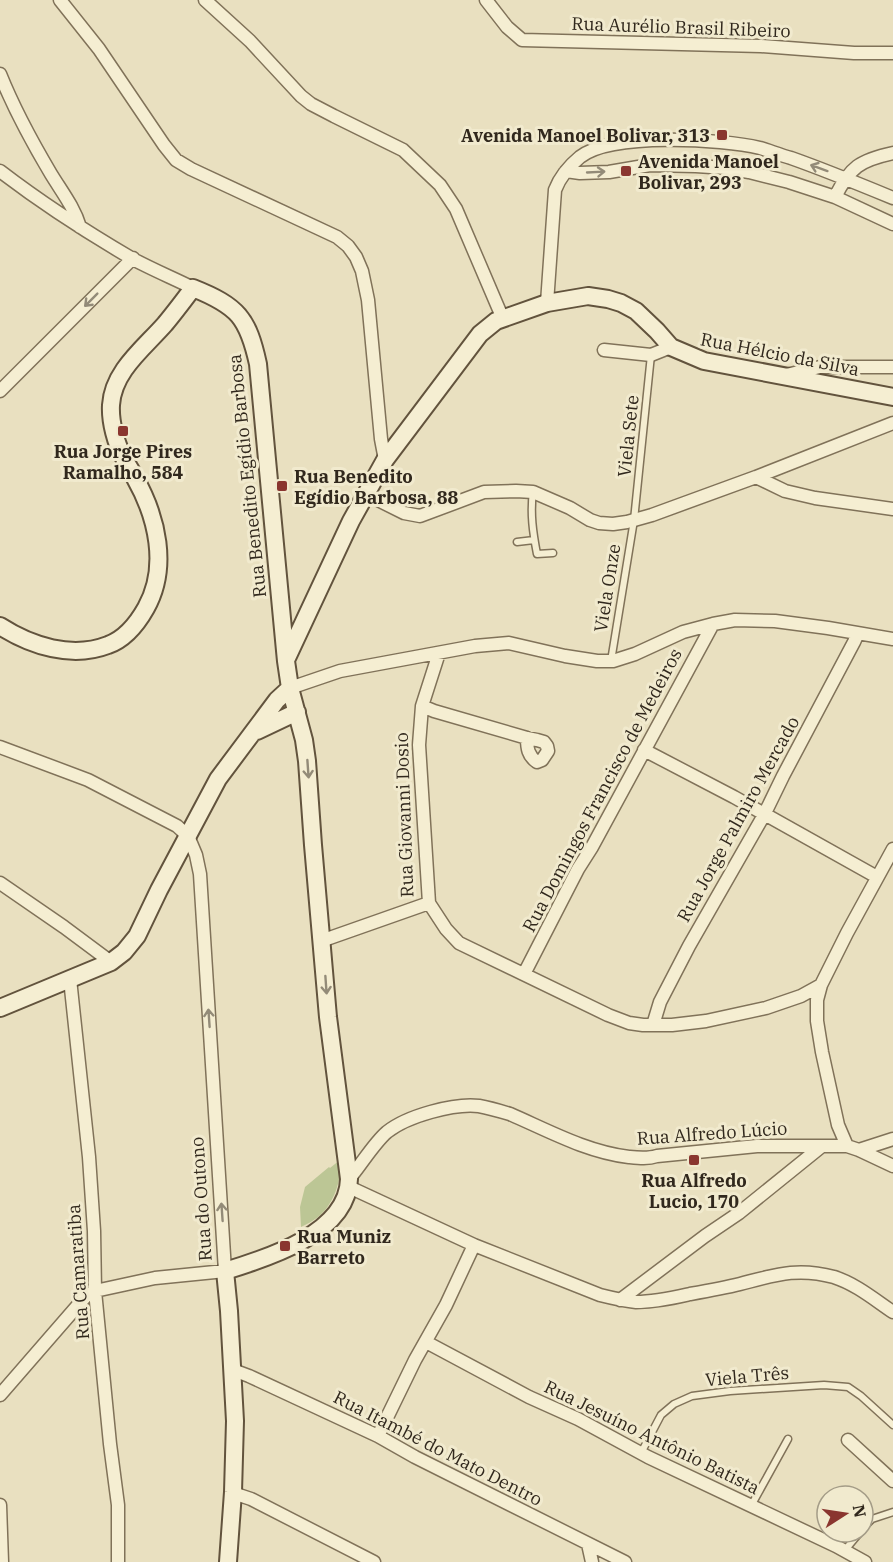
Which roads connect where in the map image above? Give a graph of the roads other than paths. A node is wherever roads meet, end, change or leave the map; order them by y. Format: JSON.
{"nodes":[{"id":1,"x":60,"y":0,"type":"edge"},
{"id":2,"x":205,"y":0,"type":"edge"},
{"id":3,"x":486,"y":0,"type":"edge"},
{"id":4,"x":893,"y":53,"type":"edge"},
{"id":5,"x":0,"y":74,"type":"edge"},
{"id":6,"x":893,"y":153,"type":"edge"},
{"id":7,"x":0,"y":171,"type":"edge"},
{"id":8,"x":566,"y":171,"type":"junction"},
{"id":9,"x":845,"y":178,"type":"junction"},
{"id":10,"x":835,"y":197,"type":"junction"},
{"id":11,"x":893,"y":198,"type":"edge"},
{"id":12,"x":893,"y":224,"type":"edge"},
{"id":13,"x":80,"y":227,"type":"junction"},
{"id":14,"x":133,"y":258,"type":"junction"},
{"id":15,"x":194,"y":288,"type":"junction"},
{"id":16,"x":547,"y":303,"type":"junction"},
{"id":17,"x":503,"y":319,"type":"junction"},
{"id":18,"x":671,"y":347,"type":"junction"},
{"id":19,"x":604,"y":350,"type":"dead end"},
{"id":20,"x":651,"y":355,"type":"junction"},
{"id":21,"x":893,"y":367,"type":"edge"},
{"id":22,"x":782,"y":375,"type":"junction"},
{"id":23,"x":0,"y":391,"type":"edge"},
{"id":24,"x":893,"y":397,"type":"edge"},
{"id":25,"x":893,"y":423,"type":"edge"},
{"id":26,"x":385,"y":460,"type":"junction"},
{"id":27,"x":756,"y":477,"type":"junction"},
{"id":28,"x":533,"y":492,"type":"junction"},
{"id":29,"x":366,"y":494,"type":"junction"},
{"id":30,"x":893,"y":509,"type":"edge"},
{"id":31,"x":634,"y":520,"type":"junction"},
{"id":32,"x":534,"y":540,"type":"junction"},
{"id":33,"x":517,"y":542,"type":"dead end"},
{"id":34,"x":553,"y":553,"type":"dead end"},
{"id":35,"x":713,"y":624,"type":"junction"},
{"id":36,"x":0,"y":626,"type":"edge"},
{"id":37,"x":858,"y":633,"type":"junction"},
{"id":38,"x":893,"y":639,"type":"edge"},
{"id":39,"x":439,"y":653,"type":"junction"},
{"id":40,"x":286,"y":661,"type":"junction"},
{"id":41,"x":611,"y":661,"type":"junction"},
{"id":42,"x":290,"y":688,"type":"junction"},
{"id":43,"x":422,"y":706,"type":"junction"},
{"id":44,"x":297,"y":712,"type":"junction"},
{"id":45,"x":254,"y":733,"type":"junction"},
{"id":46,"x":527,"y":738,"type":"dead end"},
{"id":47,"x":0,"y":747,"type":"edge"},
{"id":48,"x":644,"y":750,"type":"junction"},
{"id":49,"x":764,"y":814,"type":"junction"},
{"id":50,"x":188,"y":836,"type":"junction"},
{"id":51,"x":893,"y":849,"type":"edge"},
{"id":52,"x":877,"y":877,"type":"junction"},
{"id":53,"x":0,"y":883,"type":"edge"},
{"id":54,"x":429,"y":903,"type":"junction"},
{"id":55,"x":321,"y":941,"type":"junction"},
{"id":56,"x":111,"y":962,"type":"junction"},
{"id":57,"x":524,"y":974,"type":"junction"},
{"id":58,"x":70,"y":979,"type":"junction"},
{"id":59,"x":821,"y":985,"type":"junction"},
{"id":60,"x":0,"y":1008,"type":"edge"},
{"id":61,"x":653,"y":1025,"type":"junction"},
{"id":62,"x":893,"y":1139,"type":"edge"},
{"id":63,"x":822,"y":1146,"type":"junction"},
{"id":64,"x":853,"y":1148,"type":"junction"},
{"id":65,"x":893,"y":1166,"type":"edge"},
{"id":66,"x":349,"y":1183,"type":"junction"},
{"id":67,"x":474,"y":1245,"type":"junction"},
{"id":68,"x":225,"y":1271,"type":"junction"},
{"id":69,"x":95,"y":1291,"type":"junction"},
{"id":70,"x":620,"y":1300,"type":"junction"},
{"id":71,"x":893,"y":1312,"type":"edge"},
{"id":72,"x":426,"y":1342,"type":"junction"},
{"id":73,"x":232,"y":1370,"type":"junction"},
{"id":74,"x":0,"y":1395,"type":"edge"},
{"id":75,"x":893,"y":1425,"type":"edge"},
{"id":76,"x":378,"y":1436,"type":"junction"},
{"id":77,"x":788,"y":1439,"type":"dead end"},
{"id":78,"x":848,"y":1440,"type":"dead end"},
{"id":79,"x":641,"y":1453,"type":"junction"},
{"id":80,"x":893,"y":1481,"type":"edge"},
{"id":81,"x":233,"y":1493,"type":"junction"},
{"id":82,"x":0,"y":1505,"type":"edge"},
{"id":83,"x":750,"y":1506,"type":"junction"},
{"id":84,"x":893,"y":1512,"type":"edge"},
{"id":85,"x":875,"y":1518,"type":"edge"},
{"id":86,"x":588,"y":1544,"type":"junction"},
{"id":87,"x":851,"y":1544,"type":"edge"},
{"id":88,"x":845,"y":1551,"type":"junction"},
{"id":89,"x":2,"y":1562,"type":"edge"},
{"id":90,"x":118,"y":1562,"type":"edge"},
{"id":91,"x":228,"y":1562,"type":"edge"},
{"id":92,"x":374,"y":1562,"type":"edge"},
{"id":93,"x":592,"y":1562,"type":"edge"},
{"id":94,"x":626,"y":1562,"type":"edge"},
{"id":95,"x":865,"y":1562,"type":"edge"}],
"edges":[{"from":1,"to":26,"type":"street"},
{"from":2,"to":17,"type":"street"},
{"from":3,"to":4,"type":"street","name":"Rua Aurélio Brasil Ribeiro"},
{"from":5,"to":13,"type":"street"},
{"from":6,"to":9,"type":"street"},
{"from":7,"to":13,"type":"street","name":"Rua Benedito Egídio Barbosa"},
{"from":9,"to":8,"type":"street","one_way":true},
{"from":8,"to":10,"type":"street","one_way":true},
{"from":8,"to":16,"type":"street"},
{"from":9,"to":10,"type":"street"},
{"from":9,"to":11,"type":"street"},
{"from":10,"to":12,"type":"street"},
{"from":13,"to":14,"type":"street","name":"Rua Benedito Egídio Barbosa"},
{"from":14,"to":15,"type":"street","name":"Rua Benedito Egídio Barbosa"},
{"from":14,"to":23,"type":"street","one_way":true},
{"from":15,"to":36,"type":"street"},
{"from":15,"to":40,"type":"street","name":"Rua Benedito Egídio Barbosa"},
{"from":16,"to":17,"type":"street","name":"Rua Hélcio da Silva"},
{"from":16,"to":18,"type":"street","name":"Rua Hélcio da Silva"},
{"from":17,"to":26,"type":"street","name":"Rua Hélcio da Silva"},
{"from":18,"to":20,"type":"street"},
{"from":18,"to":22,"type":"street","name":"Rua Hélcio da Silva"},
{"from":19,"to":20,"type":"street"},
{"from":20,"to":31,"type":"lane","name":"Viela Sete"},
{"from":21,"to":22,"type":"street"},
{"from":22,"to":24,"type":"street","name":"Rua Hélcio da Silva"},
{"from":25,"to":27,"type":"street"},
{"from":26,"to":29,"type":"street","name":"Rua Hélcio da Silva"},
{"from":27,"to":30,"type":"street"},
{"from":27,"to":31,"type":"street"},
{"from":28,"to":29,"type":"street"},
{"from":28,"to":31,"type":"street"},
{"from":28,"to":32,"type":"lane"},
{"from":29,"to":40,"type":"street","name":"Rua Hélcio da Silva"},
{"from":31,"to":41,"type":"lane","name":"Viela Onze"},
{"from":32,"to":33,"type":"lane"},
{"from":32,"to":34,"type":"lane"},
{"from":35,"to":37,"type":"street"},
{"from":35,"to":41,"type":"street"},
{"from":35,"to":48,"type":"street","name":"Rua Domingos Francisco de Medeiros"},
{"from":37,"to":38,"type":"street"},
{"from":37,"to":49,"type":"street","name":"Rua Jorge Palmiro Mercado"},
{"from":39,"to":41,"type":"street"},
{"from":39,"to":42,"type":"street"},
{"from":39,"to":43,"type":"street","name":"Rua Giovanni Dosio"},
{"from":40,"to":42,"type":"street"},
{"from":42,"to":44,"type":"street"},
{"from":42,"to":45,"type":"street"},
{"from":43,"to":46,"type":"street"},
{"from":43,"to":54,"type":"street","name":"Rua Giovanni Dosio"},
{"from":44,"to":45,"type":"street"},
{"from":44,"to":55,"type":"street","one_way":true},
{"from":45,"to":50,"type":"street"},
{"from":47,"to":50,"type":"street"},
{"from":48,"to":49,"type":"street"},
{"from":48,"to":57,"type":"street","name":"Rua Domingos Francisco de Medeiros"},
{"from":49,"to":52,"type":"street"},
{"from":49,"to":61,"type":"street","name":"Rua Jorge Palmiro Mercado"},
{"from":50,"to":56,"type":"street"},
{"from":68,"to":50,"type":"street","name":"Rua do Outono","one_way":true},
{"from":51,"to":52,"type":"street"},
{"from":52,"to":59,"type":"street"},
{"from":53,"to":56,"type":"street"},
{"from":54,"to":55,"type":"street","name":"Rua Giovanni Dosio"},
{"from":54,"to":57,"type":"street"},
{"from":55,"to":66,"type":"street","one_way":true},
{"from":56,"to":58,"type":"street"},
{"from":57,"to":61,"type":"street"},
{"from":58,"to":60,"type":"street"},
{"from":58,"to":69,"type":"street","name":"Rua Camaratiba"},
{"from":59,"to":61,"type":"street"},
{"from":59,"to":64,"type":"street"},
{"from":62,"to":64,"type":"street"},
{"from":63,"to":64,"type":"street","name":"Rua Alfredo Lúcio"},
{"from":63,"to":66,"type":"street","name":"Rua Alfredo Lúcio"},
{"from":63,"to":70,"type":"street"},
{"from":64,"to":65,"type":"street","name":"Rua Alfredo Lúcio"},
{"from":66,"to":67,"type":"street"},
{"from":66,"to":68,"type":"street"},
{"from":67,"to":70,"type":"street"},
{"from":67,"to":72,"type":"street"},
{"from":68,"to":69,"type":"street"},
{"from":68,"to":73,"type":"street","name":"Rua do Outono"},
{"from":69,"to":74,"type":"street"},
{"from":69,"to":90,"type":"street","name":"Rua Camaratiba"},
{"from":70,"to":71,"type":"street"},
{"from":72,"to":76,"type":"street"},
{"from":72,"to":79,"type":"street","name":"Rua Jesuíno Antônio Batista"},
{"from":73,"to":76,"type":"street","name":"Rua Itambé do Mato Dentro"},
{"from":73,"to":81,"type":"street","name":"Rua do Outono"},
{"from":75,"to":79,"type":"lane","name":"Viela Três"},
{"from":76,"to":86,"type":"street","name":"Rua Itambé do Mato Dentro"},
{"from":77,"to":83,"type":"lane"},
{"from":78,"to":80,"type":"street"},
{"from":79,"to":83,"type":"street","name":"Rua Jesuíno Antônio Batista"},
{"from":81,"to":91,"type":"street","name":"Rua do Outono"},
{"from":81,"to":92,"type":"street"},
{"from":82,"to":89,"type":"street"},
{"from":83,"to":88,"type":"street","name":"Rua Jesuíno Antônio Batista"},
{"from":84,"to":85,"type":"lane"},
{"from":86,"to":93,"type":"street"},
{"from":86,"to":94,"type":"street","name":"Rua Itambé do Mato Dentro"},
{"from":87,"to":88,"type":"lane"},
{"from":88,"to":95,"type":"street","name":"Rua Jesuíno Antônio Batista"}]}
